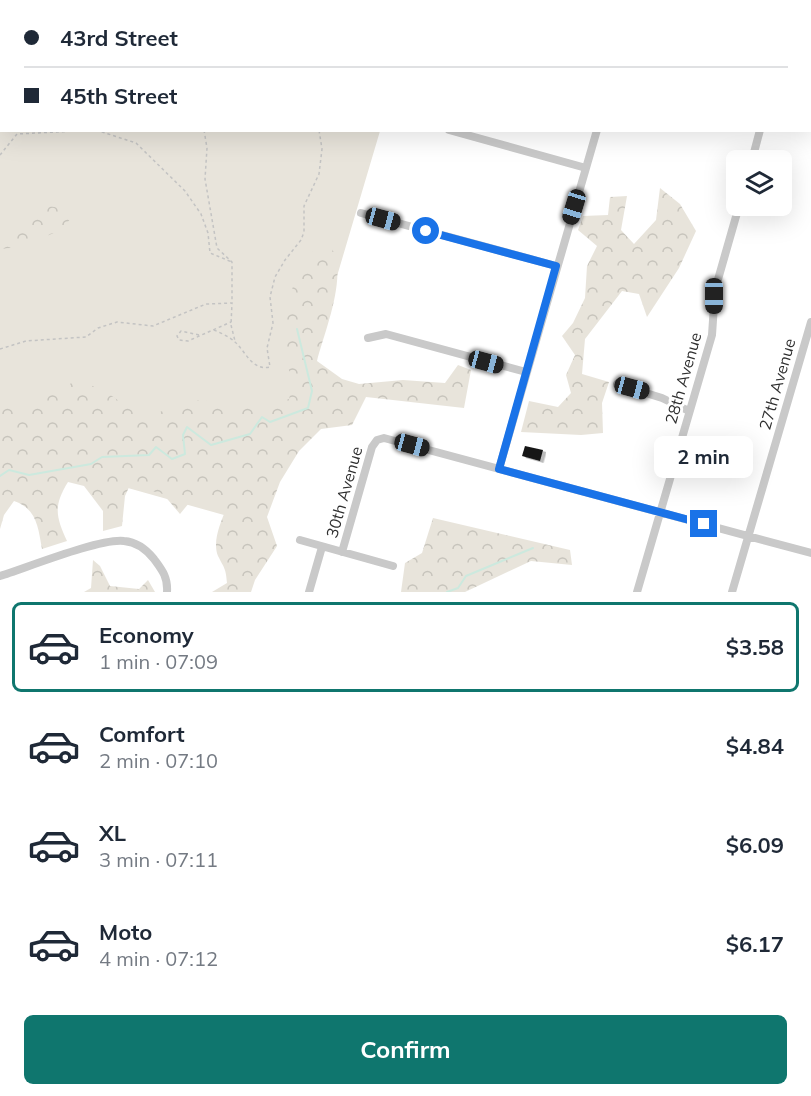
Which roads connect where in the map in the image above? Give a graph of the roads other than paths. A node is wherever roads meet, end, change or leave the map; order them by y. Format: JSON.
{"nodes":[{"id":1,"x":456,"y":132,"type":"edge"},
{"id":2,"x":596,"y":132,"type":"edge"},
{"id":3,"x":759,"y":132,"type":"edge"},
{"id":4,"x":755,"y":150,"type":"edge"},
{"id":5,"x":586,"y":168,"type":"junction"},
{"id":6,"x":361,"y":213,"type":"dead end"},
{"id":7,"x":736,"y":216,"type":"edge"},
{"id":8,"x":556,"y":266,"type":"junction"},
{"id":9,"x":811,"y":322,"type":"edge"},
{"id":10,"x":368,"y":338,"type":"dead end"},
{"id":11,"x":526,"y":372,"type":"junction"},
{"id":12,"x":617,"y":384,"type":"dead end"},
{"id":13,"x":689,"y":411,"type":"junction"},
{"id":14,"x":499,"y":469,"type":"junction"},
{"id":15,"x":660,"y":512,"type":"junction"},
{"id":16,"x":749,"y":536,"type":"junction"},
{"id":17,"x":300,"y":540,"type":"dead end"},
{"id":18,"x":322,"y":547,"type":"junction"},
{"id":19,"x":342,"y":552,"type":"junction"},
{"id":20,"x":811,"y":553,"type":"edge"},
{"id":21,"x":393,"y":567,"type":"dead end"},
{"id":22,"x":0,"y":576,"type":"edge"},
{"id":23,"x":166,"y":592,"type":"edge"},
{"id":24,"x":309,"y":592,"type":"edge"},
{"id":25,"x":637,"y":592,"type":"edge"},
{"id":26,"x":732,"y":592,"type":"edge"}],
"edges":[{"from":1,"to":5,"type":"street"},
{"from":2,"to":5,"type":"street"},
{"from":3,"to":4,"type":"street"},
{"from":5,"to":8,"type":"street"},
{"from":6,"to":8,"type":"street"},
{"from":7,"to":13,"type":"street","name":"28th Avenue"},
{"from":8,"to":11,"type":"street"},
{"from":9,"to":16,"type":"street","name":"27th Avenue"},
{"from":10,"to":11,"type":"street"},
{"from":11,"to":14,"type":"street"},
{"from":12,"to":13,"type":"street"},
{"from":13,"to":15,"type":"street","name":"28th Avenue"},
{"from":14,"to":15,"type":"street"},
{"from":14,"to":19,"type":"street","name":"30th Avenue"},
{"from":15,"to":16,"type":"street"},
{"from":15,"to":25,"type":"street","name":"28th Avenue"},
{"from":16,"to":20,"type":"street"},
{"from":16,"to":26,"type":"street","name":"27th Avenue"},
{"from":17,"to":18,"type":"street"},
{"from":18,"to":19,"type":"street"},
{"from":18,"to":24,"type":"street"},
{"from":19,"to":21,"type":"street"},
{"from":22,"to":23,"type":"street"}]}
